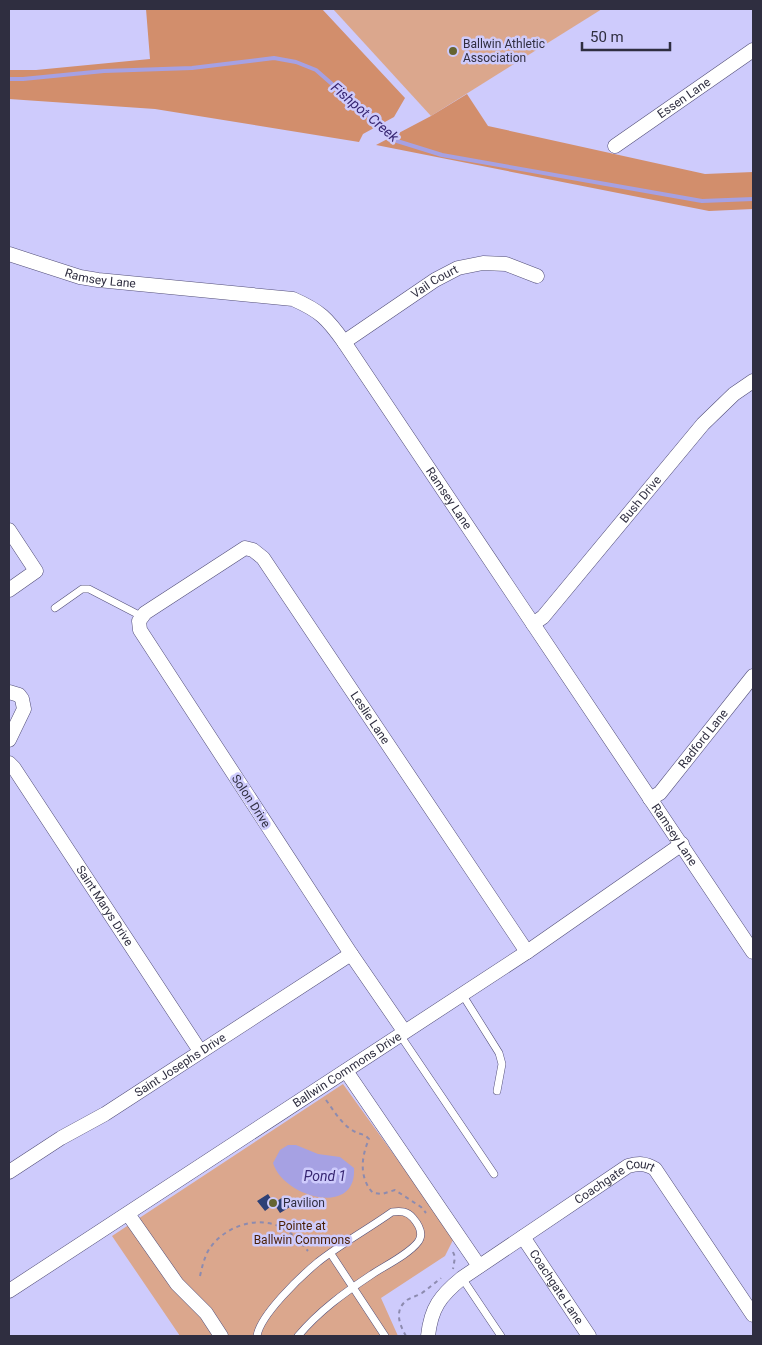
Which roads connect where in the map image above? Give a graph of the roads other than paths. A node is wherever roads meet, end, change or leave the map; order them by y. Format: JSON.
{"nodes":[{"id":1,"x":753,"y":50,"type":"edge"},
{"id":2,"x":615,"y":146,"type":"dead end"},
{"id":3,"x":9,"y":254,"type":"edge"},
{"id":4,"x":537,"y":276,"type":"dead end"},
{"id":5,"x":344,"y":342,"type":"junction"},
{"id":6,"x":753,"y":381,"type":"edge"},
{"id":7,"x":9,"y":530,"type":"edge"},
{"id":8,"x":9,"y":590,"type":"edge"},
{"id":9,"x":55,"y":608,"type":"dead end"},
{"id":10,"x":141,"y":616,"type":"junction"},
{"id":11,"x":533,"y":624,"type":"junction"},
{"id":12,"x":753,"y":676,"type":"edge"},
{"id":13,"x":9,"y":692,"type":"edge"},
{"id":14,"x":9,"y":740,"type":"edge"},
{"id":15,"x":9,"y":763,"type":"edge"},
{"id":16,"x":650,"y":799,"type":"junction"},
{"id":17,"x":682,"y":844,"type":"junction"},
{"id":18,"x":527,"y":952,"type":"junction"},
{"id":19,"x":753,"y":952,"type":"edge"},
{"id":20,"x":351,"y":954,"type":"junction"},
{"id":21,"x":462,"y":994,"type":"junction"},
{"id":22,"x":402,"y":1033,"type":"junction"},
{"id":23,"x":200,"y":1051,"type":"junction"},
{"id":24,"x":346,"y":1071,"type":"junction"},
{"id":25,"x":497,"y":1092,"type":"dead end"},
{"id":26,"x":9,"y":1172,"type":"edge"},
{"id":27,"x":494,"y":1174,"type":"dead end"},
{"id":28,"x":128,"y":1214,"type":"junction"},
{"id":29,"x":523,"y":1237,"type":"junction"},
{"id":30,"x":331,"y":1254,"type":"junction"},
{"id":31,"x":479,"y":1266,"type":"junction"},
{"id":32,"x":462,"y":1278,"type":"junction"},
{"id":33,"x":353,"y":1286,"type":"junction"},
{"id":34,"x":9,"y":1291,"type":"edge"},
{"id":35,"x":753,"y":1315,"type":"edge"},
{"id":36,"x":221,"y":1336,"type":"edge"},
{"id":37,"x":257,"y":1336,"type":"edge"},
{"id":38,"x":298,"y":1336,"type":"edge"},
{"id":39,"x":385,"y":1336,"type":"edge"},
{"id":40,"x":428,"y":1336,"type":"edge"},
{"id":41,"x":501,"y":1336,"type":"edge"},
{"id":42,"x":589,"y":1336,"type":"edge"}],
"edges":[{"from":1,"to":2,"type":"street","name":"Essen Lane"},
{"from":3,"to":5,"type":"street","name":"Ramsey Lane"},
{"from":4,"to":5,"type":"street","name":"Vail Court"},
{"from":5,"to":11,"type":"street","name":"Ramsey Lane"},
{"from":6,"to":11,"type":"street","name":"Bush Drive"},
{"from":7,"to":8,"type":"street"},
{"from":9,"to":10,"type":"lane"},
{"from":10,"to":18,"type":"street","name":"Leslie Lane"},
{"from":10,"to":20,"type":"street","name":"Solon Drive"},
{"from":11,"to":16,"type":"street","name":"Ramsey Lane"},
{"from":12,"to":16,"type":"street","name":"Radford Lane"},
{"from":13,"to":14,"type":"street"},
{"from":15,"to":23,"type":"street","name":"Saint Marys Drive"},
{"from":16,"to":17,"type":"street","name":"Ramsey Lane"},
{"from":17,"to":18,"type":"street","name":"Ballwin Commons Drive"},
{"from":17,"to":19,"type":"street","name":"Ramsey Lane"},
{"from":18,"to":21,"type":"street","name":"Ballwin Commons Drive"},
{"from":20,"to":22,"type":"street","name":"Solon Drive"},
{"from":20,"to":23,"type":"street","name":"Saint Josephs Drive"},
{"from":21,"to":22,"type":"street","name":"Ballwin Commons Drive"},
{"from":21,"to":25,"type":"lane"},
{"from":22,"to":24,"type":"street","name":"Ballwin Commons Drive"},
{"from":22,"to":27,"type":"lane"},
{"from":23,"to":26,"type":"street","name":"Saint Josephs Drive"},
{"from":24,"to":28,"type":"street","name":"Ballwin Commons Drive"},
{"from":24,"to":31,"type":"street"},
{"from":28,"to":34,"type":"street","name":"Ballwin Commons Drive"},
{"from":28,"to":36,"type":"street"},
{"from":29,"to":31,"type":"street","name":"Coachgate Court"},
{"from":29,"to":35,"type":"street","name":"Coachgate Court"},
{"from":29,"to":42,"type":"street","name":"Coachgate Lane"},
{"from":30,"to":33,"type":"lane"},
{"from":30,"to":33,"type":"lane"},
{"from":30,"to":37,"type":"lane"},
{"from":31,"to":32,"type":"street","name":"Coachgate Court"},
{"from":32,"to":40,"type":"street","name":"Coachgate Court"},
{"from":32,"to":41,"type":"lane"},
{"from":33,"to":38,"type":"lane"},
{"from":33,"to":39,"type":"lane"}]}
